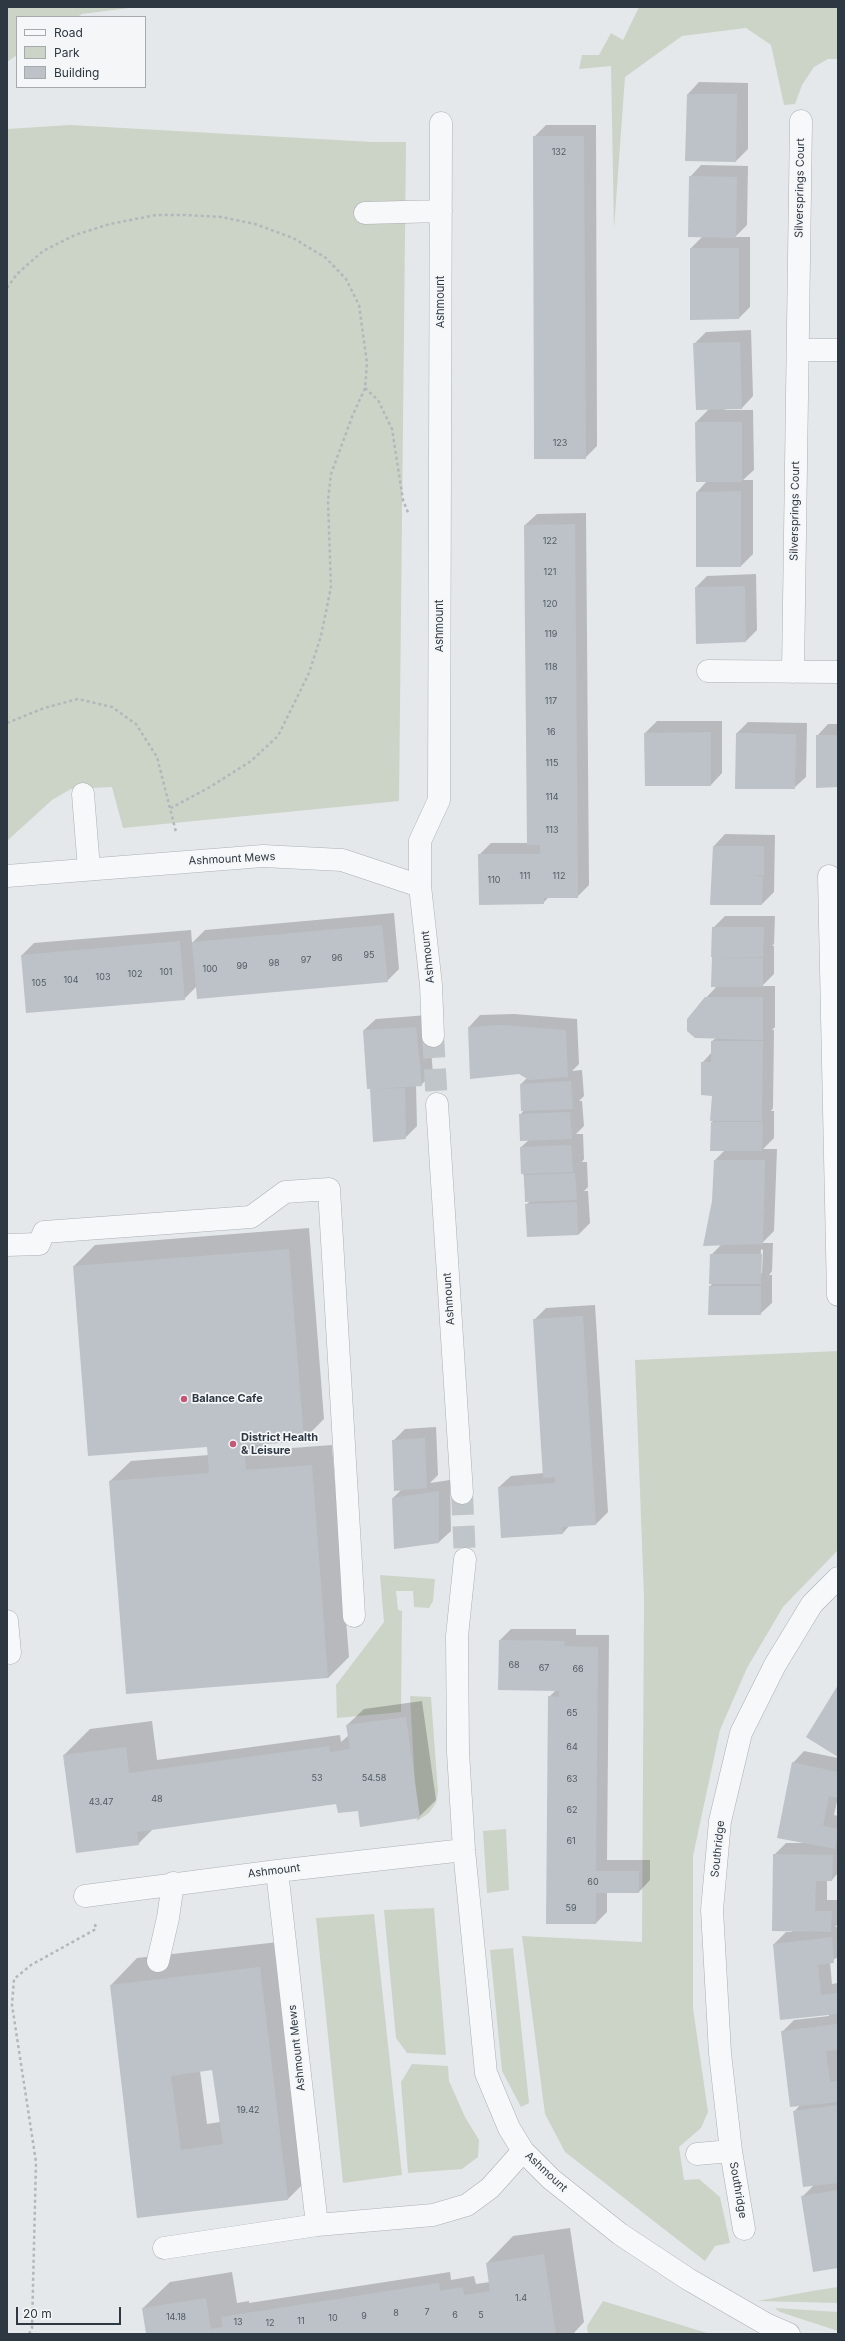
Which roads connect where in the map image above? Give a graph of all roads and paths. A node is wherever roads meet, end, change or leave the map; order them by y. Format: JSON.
{"nodes":[{"id":1,"x":801,"y":121,"type":"dead end"},
{"id":2,"x":441,"y":123,"type":"dead end"},
{"id":3,"x":441,"y":211,"type":"junction"},
{"id":4,"x":365,"y":213,"type":"dead end"},
{"id":5,"x":7,"y":288,"type":"edge"},
{"id":6,"x":798,"y":350,"type":"junction"},
{"id":7,"x":838,"y":350,"type":"edge"},
{"id":8,"x":365,"y":388,"type":"junction"},
{"id":9,"x":440,"y":540,"type":"junction"},
{"id":10,"x":708,"y":671,"type":"dead end"},
{"id":11,"x":793,"y":672,"type":"junction"},
{"id":12,"x":838,"y":672,"type":"edge"},
{"id":13,"x":7,"y":723,"type":"edge"},
{"id":14,"x":83,"y":794,"type":"dead end"},
{"id":15,"x":171,"y":808,"type":"junction"},
{"id":16,"x":182,"y":862,"type":"junction"},
{"id":17,"x":89,"y":870,"type":"junction"},
{"id":18,"x":7,"y":876,"type":"edge"},
{"id":19,"x":829,"y":876,"type":"dead end"},
{"id":20,"x":420,"y":886,"type":"junction"},
{"id":21,"x":433,"y":1036,"type":"tunnel mouth"},
{"id":22,"x":437,"y":1104,"type":"tunnel mouth"},
{"id":23,"x":836,"y":1134,"type":"edge"},
{"id":24,"x":9,"y":1245,"type":"edge"},
{"id":25,"x":838,"y":1295,"type":"edge"},
{"id":26,"x":462,"y":1493,"type":"tunnel mouth"},
{"id":27,"x":466,"y":1559,"type":"tunnel mouth"},
{"id":28,"x":838,"y":1578,"type":"edge"},
{"id":29,"x":354,"y":1616,"type":"dead end"},
{"id":30,"x":7,"y":1621,"type":"edge"},
{"id":31,"x":10,"y":1653,"type":"dead end"},
{"id":32,"x":464,"y":1850,"type":"junction"},
{"id":33,"x":277,"y":1871,"type":"junction"},
{"id":34,"x":173,"y":1883,"type":"junction"},
{"id":35,"x":85,"y":1896,"type":"joint"},
{"id":36,"x":158,"y":1961,"type":"dead end"},
{"id":37,"x":523,"y":2150,"type":"junction"},
{"id":38,"x":731,"y":2151,"type":"junction"},
{"id":39,"x":697,"y":2154,"type":"dead end"},
{"id":40,"x":317,"y":2225,"type":"junction"},
{"id":41,"x":744,"y":2229,"type":"dead end"},
{"id":42,"x":164,"y":2248,"type":"dead end"},
{"id":43,"x":29,"y":2334,"type":"edge"},
{"id":44,"x":789,"y":2334,"type":"edge"}],
"edges":[{"from":1,"to":6,"type":"street","name":"Silversprings Court"},
{"from":2,"to":3,"type":"street","name":"Ashmount"},
{"from":3,"to":4,"type":"street"},
{"from":3,"to":9,"type":"street","name":"Ashmount"},
{"from":5,"to":8,"type":"path"},
{"from":6,"to":7,"type":"street"},
{"from":6,"to":11,"type":"street","name":"Silversprings Court"},
{"from":8,"to":9,"type":"path"},
{"from":8,"to":15,"type":"path"},
{"from":9,"to":20,"type":"street","name":"Ashmount"},
{"from":10,"to":11,"type":"street"},
{"from":11,"to":12,"type":"street"},
{"from":13,"to":15,"type":"path"},
{"from":14,"to":17,"type":"street"},
{"from":15,"to":16,"type":"path"},
{"from":16,"to":17,"type":"street","name":"Ashmount Mews"},
{"from":16,"to":20,"type":"street","name":"Ashmount Mews"},
{"from":17,"to":18,"type":"street","name":"Ashmount Mews"},
{"from":19,"to":23,"type":"street"},
{"from":20,"to":21,"type":"street","name":"Ashmount"},
{"from":22,"to":26,"type":"street","name":"Ashmount"},
{"from":23,"to":25,"type":"street"},
{"from":24,"to":29,"type":"street"},
{"from":27,"to":32,"type":"street","name":"Ashmount"},
{"from":28,"to":38,"type":"street","name":"Southridge"},
{"from":30,"to":31,"type":"street"},
{"from":32,"to":33,"type":"street","name":"Ashmount"},
{"from":32,"to":37,"type":"street","name":"Ashmount"},
{"from":33,"to":34,"type":"street","name":"Ashmount"},
{"from":33,"to":40,"type":"street","name":"Ashmount Mews"},
{"from":34,"to":35,"type":"street","name":"Ashmount"},
{"from":34,"to":36,"type":"street"},
{"from":35,"to":43,"type":"path"},
{"from":37,"to":40,"type":"street"},
{"from":37,"to":44,"type":"street","name":"Ashmount"},
{"from":38,"to":39,"type":"street","name":"Southridge"},
{"from":38,"to":41,"type":"street","name":"Southridge"},
{"from":40,"to":42,"type":"street"}]}
